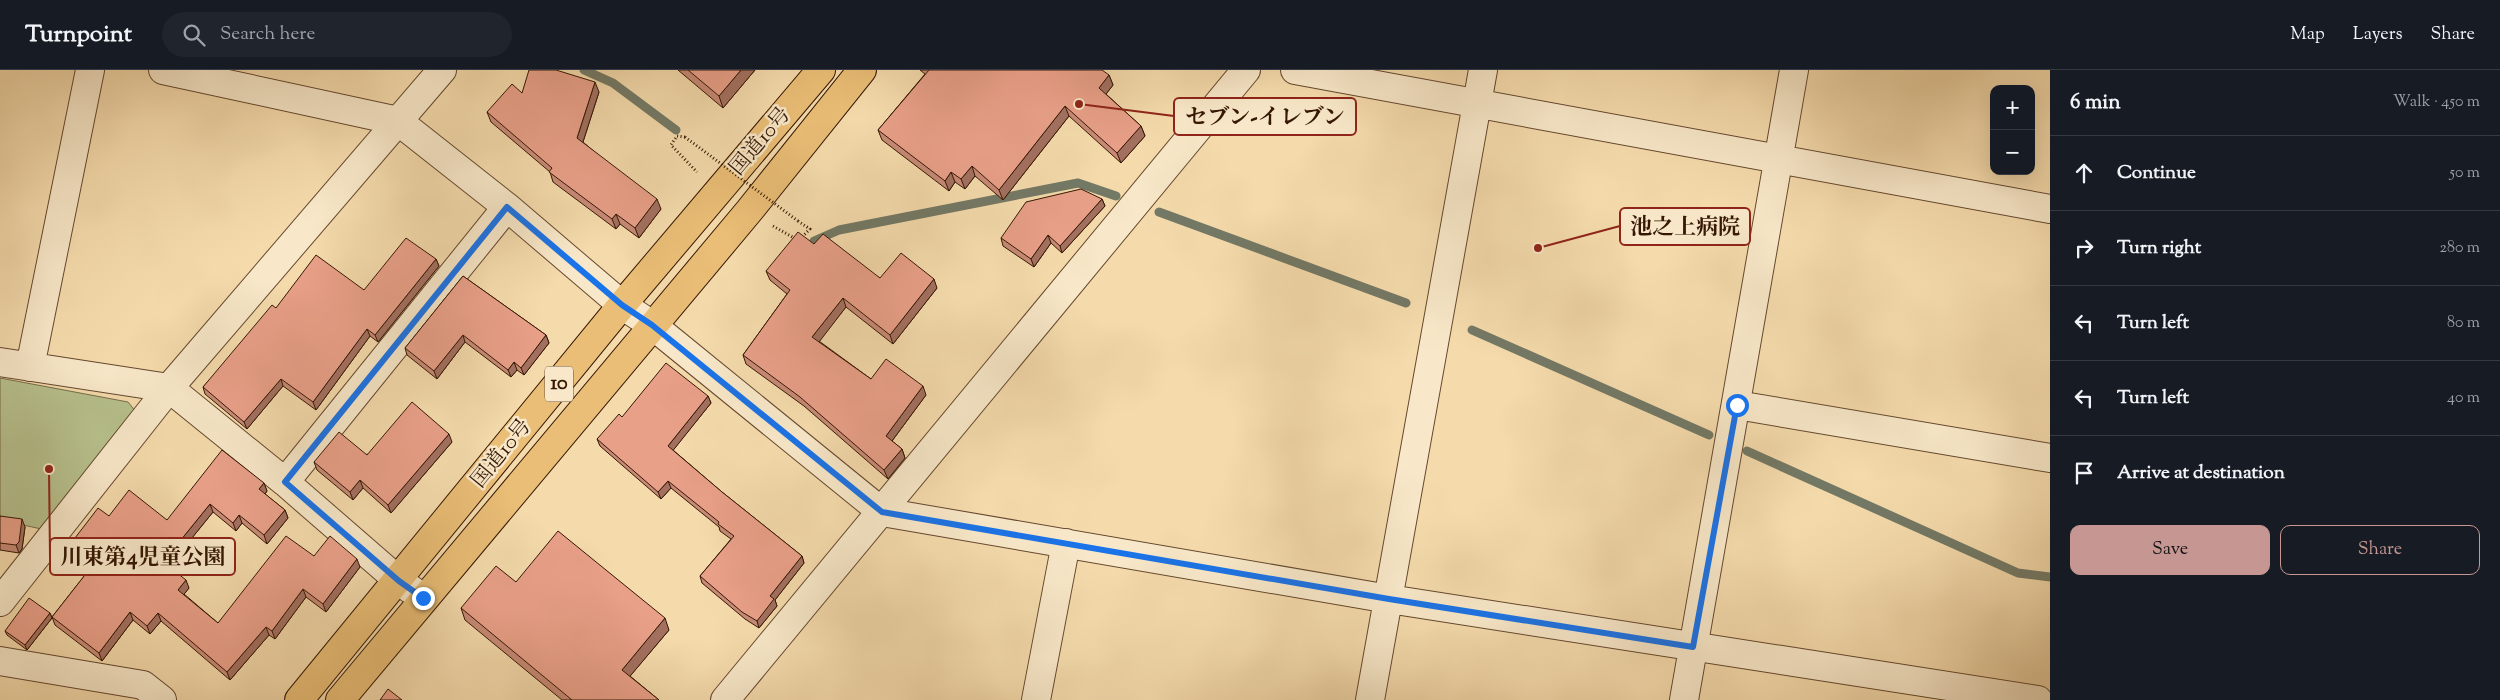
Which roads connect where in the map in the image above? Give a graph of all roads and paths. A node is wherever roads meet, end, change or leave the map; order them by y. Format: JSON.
{"nodes":[{"id":1,"x":90,"y":70,"type":"edge"},
{"id":2,"x":163,"y":70,"type":"edge"},
{"id":3,"x":442,"y":70,"type":"edge"},
{"id":4,"x":821,"y":70,"type":"edge"},
{"id":5,"x":862,"y":70,"type":"edge"},
{"id":6,"x":1246,"y":70,"type":"edge"},
{"id":7,"x":1295,"y":70,"type":"edge"},
{"id":8,"x":1483,"y":70,"type":"edge"},
{"id":9,"x":1794,"y":70,"type":"edge"},
{"id":10,"x":1477,"y":102,"type":"junction"},
{"id":11,"x":398,"y":121,"type":"junction"},
{"id":12,"x":1778,"y":159,"type":"junction"},
{"id":13,"x":718,"y":194,"type":"junction"},
{"id":14,"x":507,"y":207,"type":"junction"},
{"id":15,"x":2050,"y":210,"type":"edge"},
{"id":16,"x":749,"y":211,"type":"junction"},
{"id":17,"x":622,"y":305,"type":"junction"},
{"id":18,"x":652,"y":325,"type":"junction"},
{"id":19,"x":0,"y":362,"type":"edge"},
{"id":20,"x":30,"y":367,"type":"junction"},
{"id":21,"x":170,"y":388,"type":"junction"},
{"id":22,"x":1737,"y":405,"type":"junction"},
{"id":23,"x":2050,"y":458,"type":"edge"},
{"id":24,"x":285,"y":482,"type":"junction"},
{"id":25,"x":882,"y":512,"type":"junction"},
{"id":26,"x":1066,"y":543,"type":"junction"},
{"id":27,"x":399,"y":581,"type":"junction"},
{"id":28,"x":423,"y":598,"type":"junction"},
{"id":29,"x":1389,"y":599,"type":"junction"},
{"id":30,"x":0,"y":602,"type":"edge"},
{"id":31,"x":1693,"y":647,"type":"junction"},
{"id":32,"x":0,"y":661,"type":"edge"},
{"id":33,"x":162,"y":700,"type":"edge"},
{"id":34,"x":299,"y":700,"type":"edge"},
{"id":35,"x":340,"y":700,"type":"edge"},
{"id":36,"x":725,"y":700,"type":"edge"},
{"id":37,"x":1036,"y":700,"type":"edge"},
{"id":38,"x":1370,"y":700,"type":"edge"},
{"id":39,"x":1684,"y":700,"type":"edge"},
{"id":40,"x":2038,"y":700,"type":"edge"}],
"edges":[{"from":1,"to":20,"type":"street"},
{"from":2,"to":11,"type":"street"},
{"from":3,"to":11,"type":"street"},
{"from":4,"to":13,"type":"highway","name":"国道10号","number":"10"},
{"from":5,"to":16,"type":"highway","name":"国道10号","number":"10"},
{"from":6,"to":25,"type":"street"},
{"from":7,"to":10,"type":"street"},
{"from":8,"to":10,"type":"street"},
{"from":9,"to":12,"type":"street"},
{"from":10,"to":12,"type":"street"},
{"from":10,"to":29,"type":"street"},
{"from":11,"to":14,"type":"street"},
{"from":11,"to":21,"type":"street"},
{"from":12,"to":15,"type":"street"},
{"from":12,"to":22,"type":"street"},
{"from":13,"to":16,"type":"path","bridge":true},
{"from":13,"to":17,"type":"highway","name":"国道10号","number":"10"},
{"from":14,"to":17,"type":"street"},
{"from":14,"to":24,"type":"street"},
{"from":16,"to":18,"type":"highway","name":"国道10号","number":"10"},
{"from":17,"to":18,"type":"street"},
{"from":17,"to":27,"type":"highway","name":"国道10号","number":"10"},
{"from":18,"to":25,"type":"street"},
{"from":18,"to":28,"type":"highway","name":"国道10号","number":"10"},
{"from":19,"to":20,"type":"street"},
{"from":20,"to":21,"type":"street"},
{"from":21,"to":24,"type":"street"},
{"from":21,"to":30,"type":"street"},
{"from":22,"to":23,"type":"street"},
{"from":22,"to":31,"type":"street"},
{"from":24,"to":27,"type":"street"},
{"from":25,"to":26,"type":"street"},
{"from":25,"to":36,"type":"street"},
{"from":26,"to":29,"type":"street"},
{"from":26,"to":37,"type":"street"},
{"from":27,"to":28,"type":"street"},
{"from":27,"to":34,"type":"highway","name":"国道10号","number":"10"},
{"from":28,"to":35,"type":"highway","name":"国道10号","number":"10"},
{"from":29,"to":31,"type":"street"},
{"from":29,"to":38,"type":"street"},
{"from":31,"to":39,"type":"street"},
{"from":31,"to":40,"type":"street"},
{"from":32,"to":33,"type":"street"}]}
